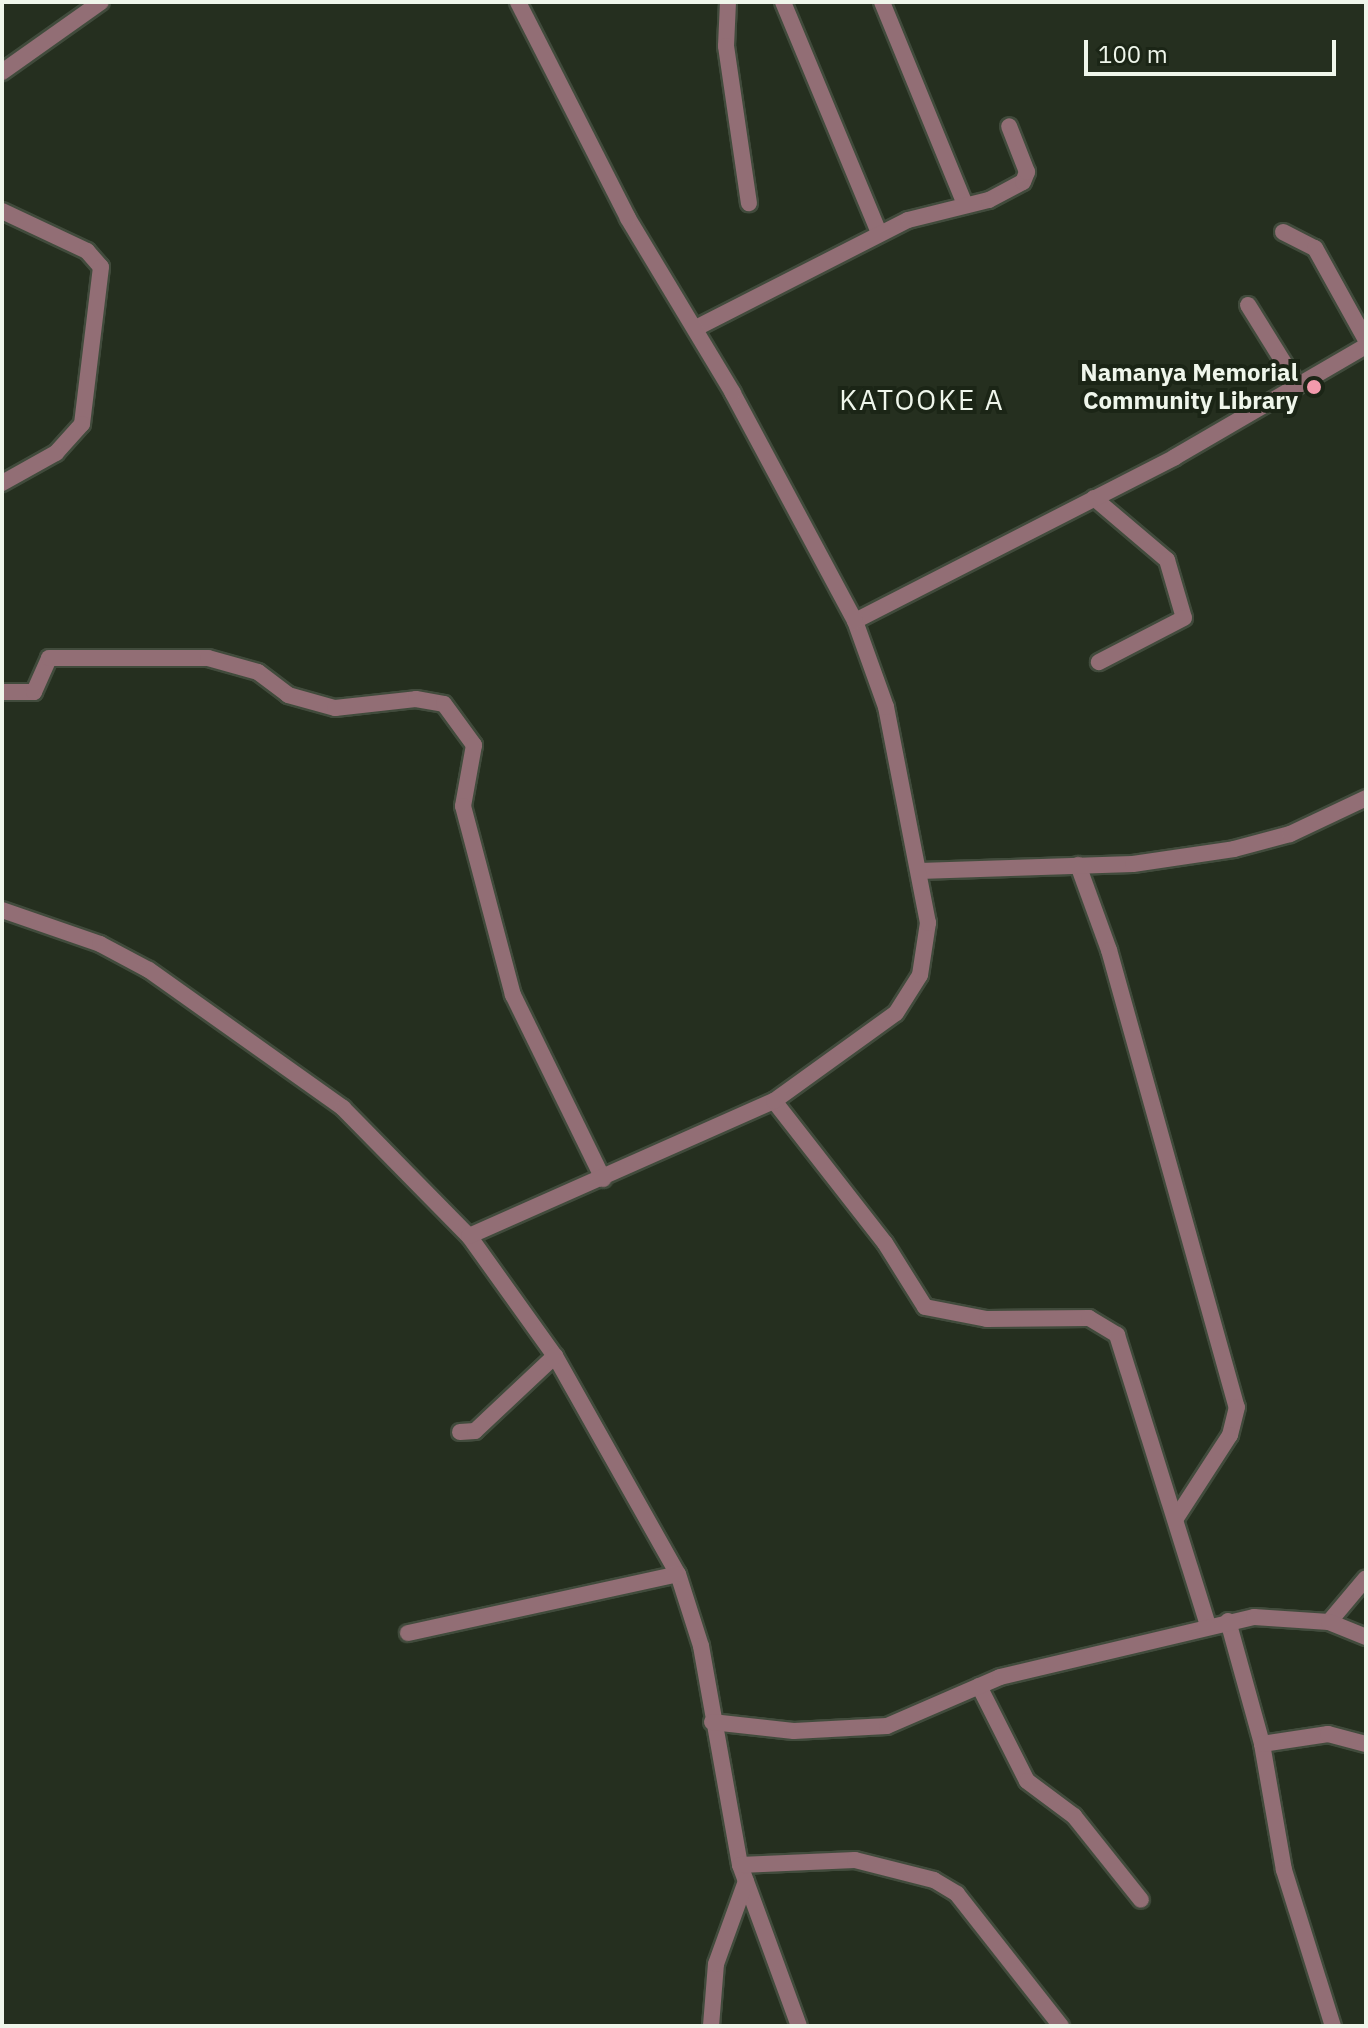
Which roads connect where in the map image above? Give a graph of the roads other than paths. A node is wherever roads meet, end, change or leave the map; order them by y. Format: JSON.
{"nodes":[{"id":1,"x":101,"y":2,"type":"edge"},
{"id":2,"x":518,"y":2,"type":"edge"},
{"id":3,"x":728,"y":2,"type":"edge"},
{"id":4,"x":783,"y":2,"type":"edge"},
{"id":5,"x":882,"y":2,"type":"edge"},
{"id":6,"x":2,"y":72,"type":"edge"},
{"id":7,"x":1009,"y":126,"type":"dead end"},
{"id":8,"x":749,"y":203,"type":"dead end"},
{"id":9,"x":965,"y":204,"type":"junction"},
{"id":10,"x":2,"y":211,"type":"edge"},
{"id":11,"x":1283,"y":232,"type":"dead end"},
{"id":12,"x":879,"y":233,"type":"junction"},
{"id":13,"x":1248,"y":305,"type":"dead end"},
{"id":14,"x":696,"y":328,"type":"junction"},
{"id":15,"x":1366,"y":343,"type":"edge"},
{"id":16,"x":1297,"y":384,"type":"junction"},
{"id":17,"x":2,"y":483,"type":"edge"},
{"id":18,"x":1094,"y":498,"type":"junction"},
{"id":19,"x":855,"y":621,"type":"junction"},
{"id":20,"x":1099,"y":662,"type":"dead end"},
{"id":21,"x":2,"y":692,"type":"edge"},
{"id":22,"x":1366,"y":798,"type":"edge"},
{"id":23,"x":1078,"y":865,"type":"junction"},
{"id":24,"x":919,"y":871,"type":"junction"},
{"id":25,"x":2,"y":910,"type":"edge"},
{"id":26,"x":774,"y":1101,"type":"junction"},
{"id":27,"x":603,"y":1179,"type":"junction"},
{"id":28,"x":469,"y":1236,"type":"junction"},
{"id":29,"x":555,"y":1356,"type":"junction"},
{"id":30,"x":460,"y":1432,"type":"dead end"},
{"id":31,"x":1176,"y":1518,"type":"junction"},
{"id":32,"x":678,"y":1574,"type":"junction"},
{"id":33,"x":1366,"y":1578,"type":"edge"},
{"id":34,"x":1228,"y":1621,"type":"junction"},
{"id":35,"x":1329,"y":1622,"type":"junction"},
{"id":36,"x":1208,"y":1625,"type":"junction"},
{"id":37,"x":408,"y":1633,"type":"dead end"},
{"id":38,"x":1366,"y":1637,"type":"edge"},
{"id":39,"x":979,"y":1686,"type":"junction"},
{"id":40,"x":712,"y":1722,"type":"junction"},
{"id":41,"x":1262,"y":1744,"type":"junction"},
{"id":42,"x":1366,"y":1744,"type":"edge"},
{"id":43,"x":743,"y":1873,"type":"junction"},
{"id":44,"x":1141,"y":1900,"type":"dead end"},
{"id":45,"x":711,"y":2026,"type":"edge"},
{"id":46,"x":799,"y":2026,"type":"edge"},
{"id":47,"x":1061,"y":2026,"type":"edge"},
{"id":48,"x":1333,"y":2026,"type":"edge"}],
"edges":[{"from":1,"to":6,"type":"street"},
{"from":2,"to":14,"type":"street"},
{"from":3,"to":8,"type":"street"},
{"from":4,"to":12,"type":"street"},
{"from":5,"to":9,"type":"street"},
{"from":7,"to":9,"type":"street"},
{"from":9,"to":12,"type":"street"},
{"from":10,"to":17,"type":"street"},
{"from":11,"to":15,"type":"street"},
{"from":12,"to":14,"type":"street"},
{"from":13,"to":16,"type":"street"},
{"from":14,"to":19,"type":"street"},
{"from":15,"to":16,"type":"street"},
{"from":16,"to":18,"type":"street"},
{"from":18,"to":19,"type":"street"},
{"from":18,"to":20,"type":"street"},
{"from":19,"to":24,"type":"street"},
{"from":21,"to":27,"type":"street"},
{"from":22,"to":23,"type":"street"},
{"from":23,"to":24,"type":"street"},
{"from":23,"to":31,"type":"street"},
{"from":24,"to":26,"type":"street"},
{"from":25,"to":28,"type":"street"},
{"from":26,"to":27,"type":"street"},
{"from":26,"to":31,"type":"street"},
{"from":27,"to":28,"type":"street"},
{"from":28,"to":29,"type":"street"},
{"from":29,"to":30,"type":"street"},
{"from":29,"to":32,"type":"street"},
{"from":31,"to":36,"type":"street"},
{"from":32,"to":37,"type":"street"},
{"from":32,"to":40,"type":"street"},
{"from":33,"to":35,"type":"street"},
{"from":34,"to":35,"type":"street"},
{"from":34,"to":36,"type":"street"},
{"from":34,"to":41,"type":"street"},
{"from":35,"to":38,"type":"street"},
{"from":36,"to":39,"type":"street"},
{"from":39,"to":40,"type":"street"},
{"from":39,"to":44,"type":"street"},
{"from":40,"to":43,"type":"street"},
{"from":41,"to":42,"type":"street"},
{"from":41,"to":48,"type":"street"},
{"from":43,"to":45,"type":"street"},
{"from":43,"to":46,"type":"street"},
{"from":43,"to":47,"type":"street"}]}
